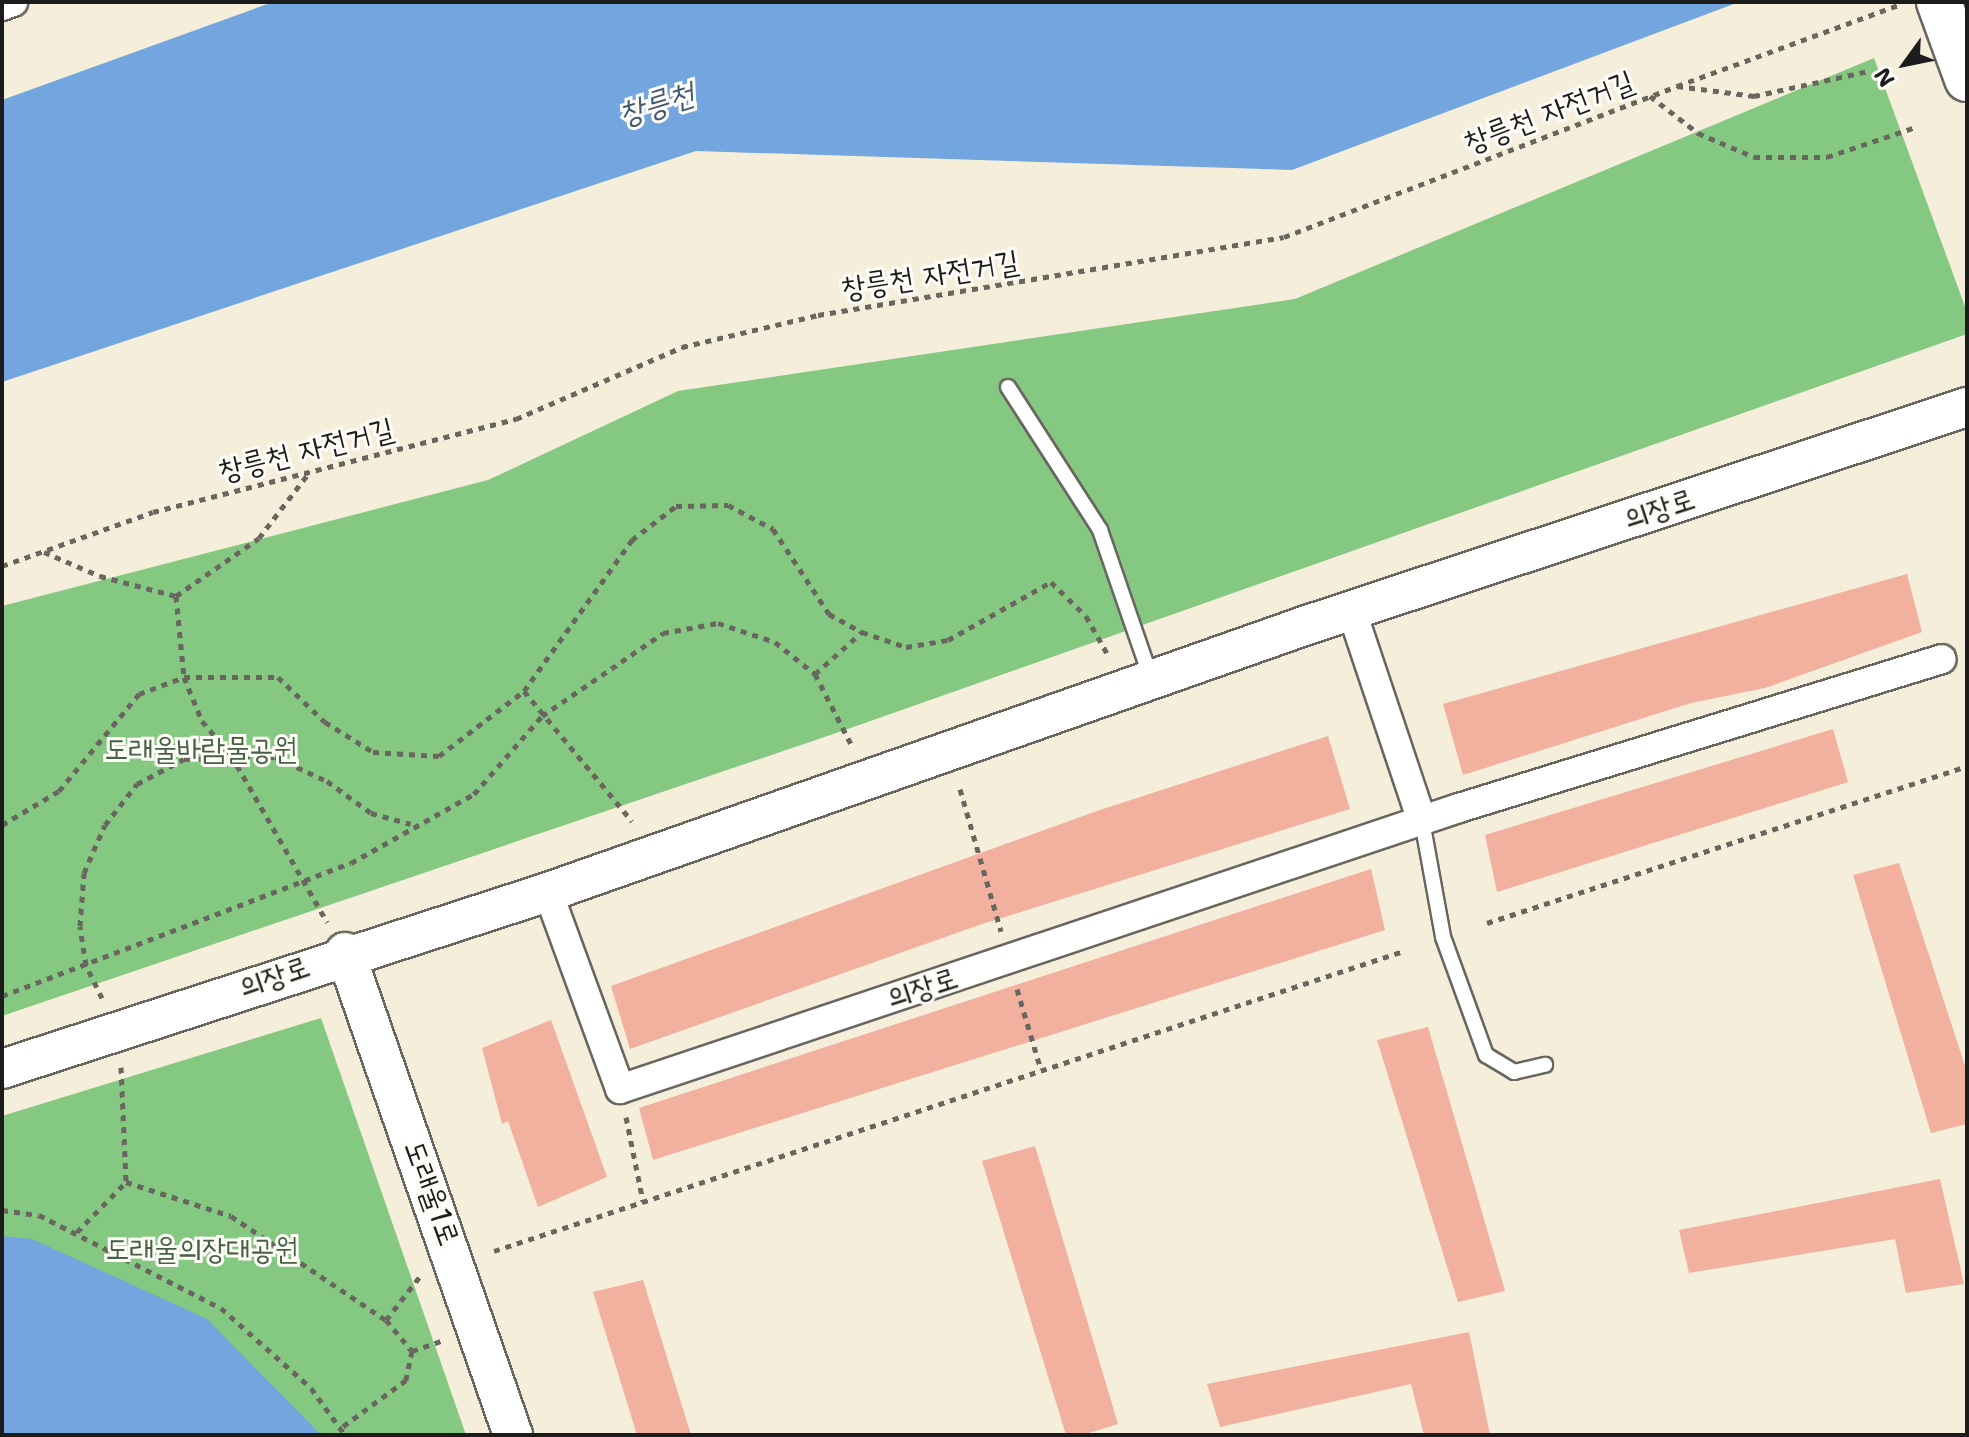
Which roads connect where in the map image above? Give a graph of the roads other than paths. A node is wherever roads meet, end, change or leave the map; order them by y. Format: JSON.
{"nodes":[{"id":1,"x":13,"y":2,"type":"edge"},
{"id":2,"x":1939,"y":2,"type":"edge"},
{"id":3,"x":2,"y":6,"type":"edge"},
{"id":4,"x":1967,"y":79,"type":"edge"},
{"id":5,"x":1008,"y":387,"type":"dead end"},
{"id":6,"x":1967,"y":407,"type":"edge"},
{"id":7,"x":1352,"y":612,"type":"junction"},
{"id":8,"x":1942,"y":659,"type":"dead end"},
{"id":9,"x":1151,"y":678,"type":"junction"},
{"id":10,"x":1422,"y":821,"type":"junction"},
{"id":11,"x":548,"y":892,"type":"junction"},
{"id":12,"x":336,"y":938,"type":"junction"},
{"id":13,"x":1545,"y":1065,"type":"dead end"},
{"id":14,"x":2,"y":1069,"type":"edge"},
{"id":15,"x":513,"y":1435,"type":"edge"}],
"edges":[{"from":1,"to":3,"type":"street"},
{"from":2,"to":4,"type":"main road","bridge":true},
{"from":5,"to":9,"type":"lane"},
{"from":6,"to":7,"type":"street","name":"의장로"},
{"from":7,"to":9,"type":"street","name":"의장로"},
{"from":7,"to":10,"type":"street"},
{"from":8,"to":10,"type":"street","name":"의장로"},
{"from":9,"to":11,"type":"street","name":"의장로"},
{"from":10,"to":11,"type":"street","name":"의장로"},
{"from":10,"to":13,"type":"lane"},
{"from":11,"to":12,"type":"street","name":"의장로"},
{"from":12,"to":14,"type":"street","name":"의장로"},
{"from":12,"to":15,"type":"street","name":"도래울1로"}]}
